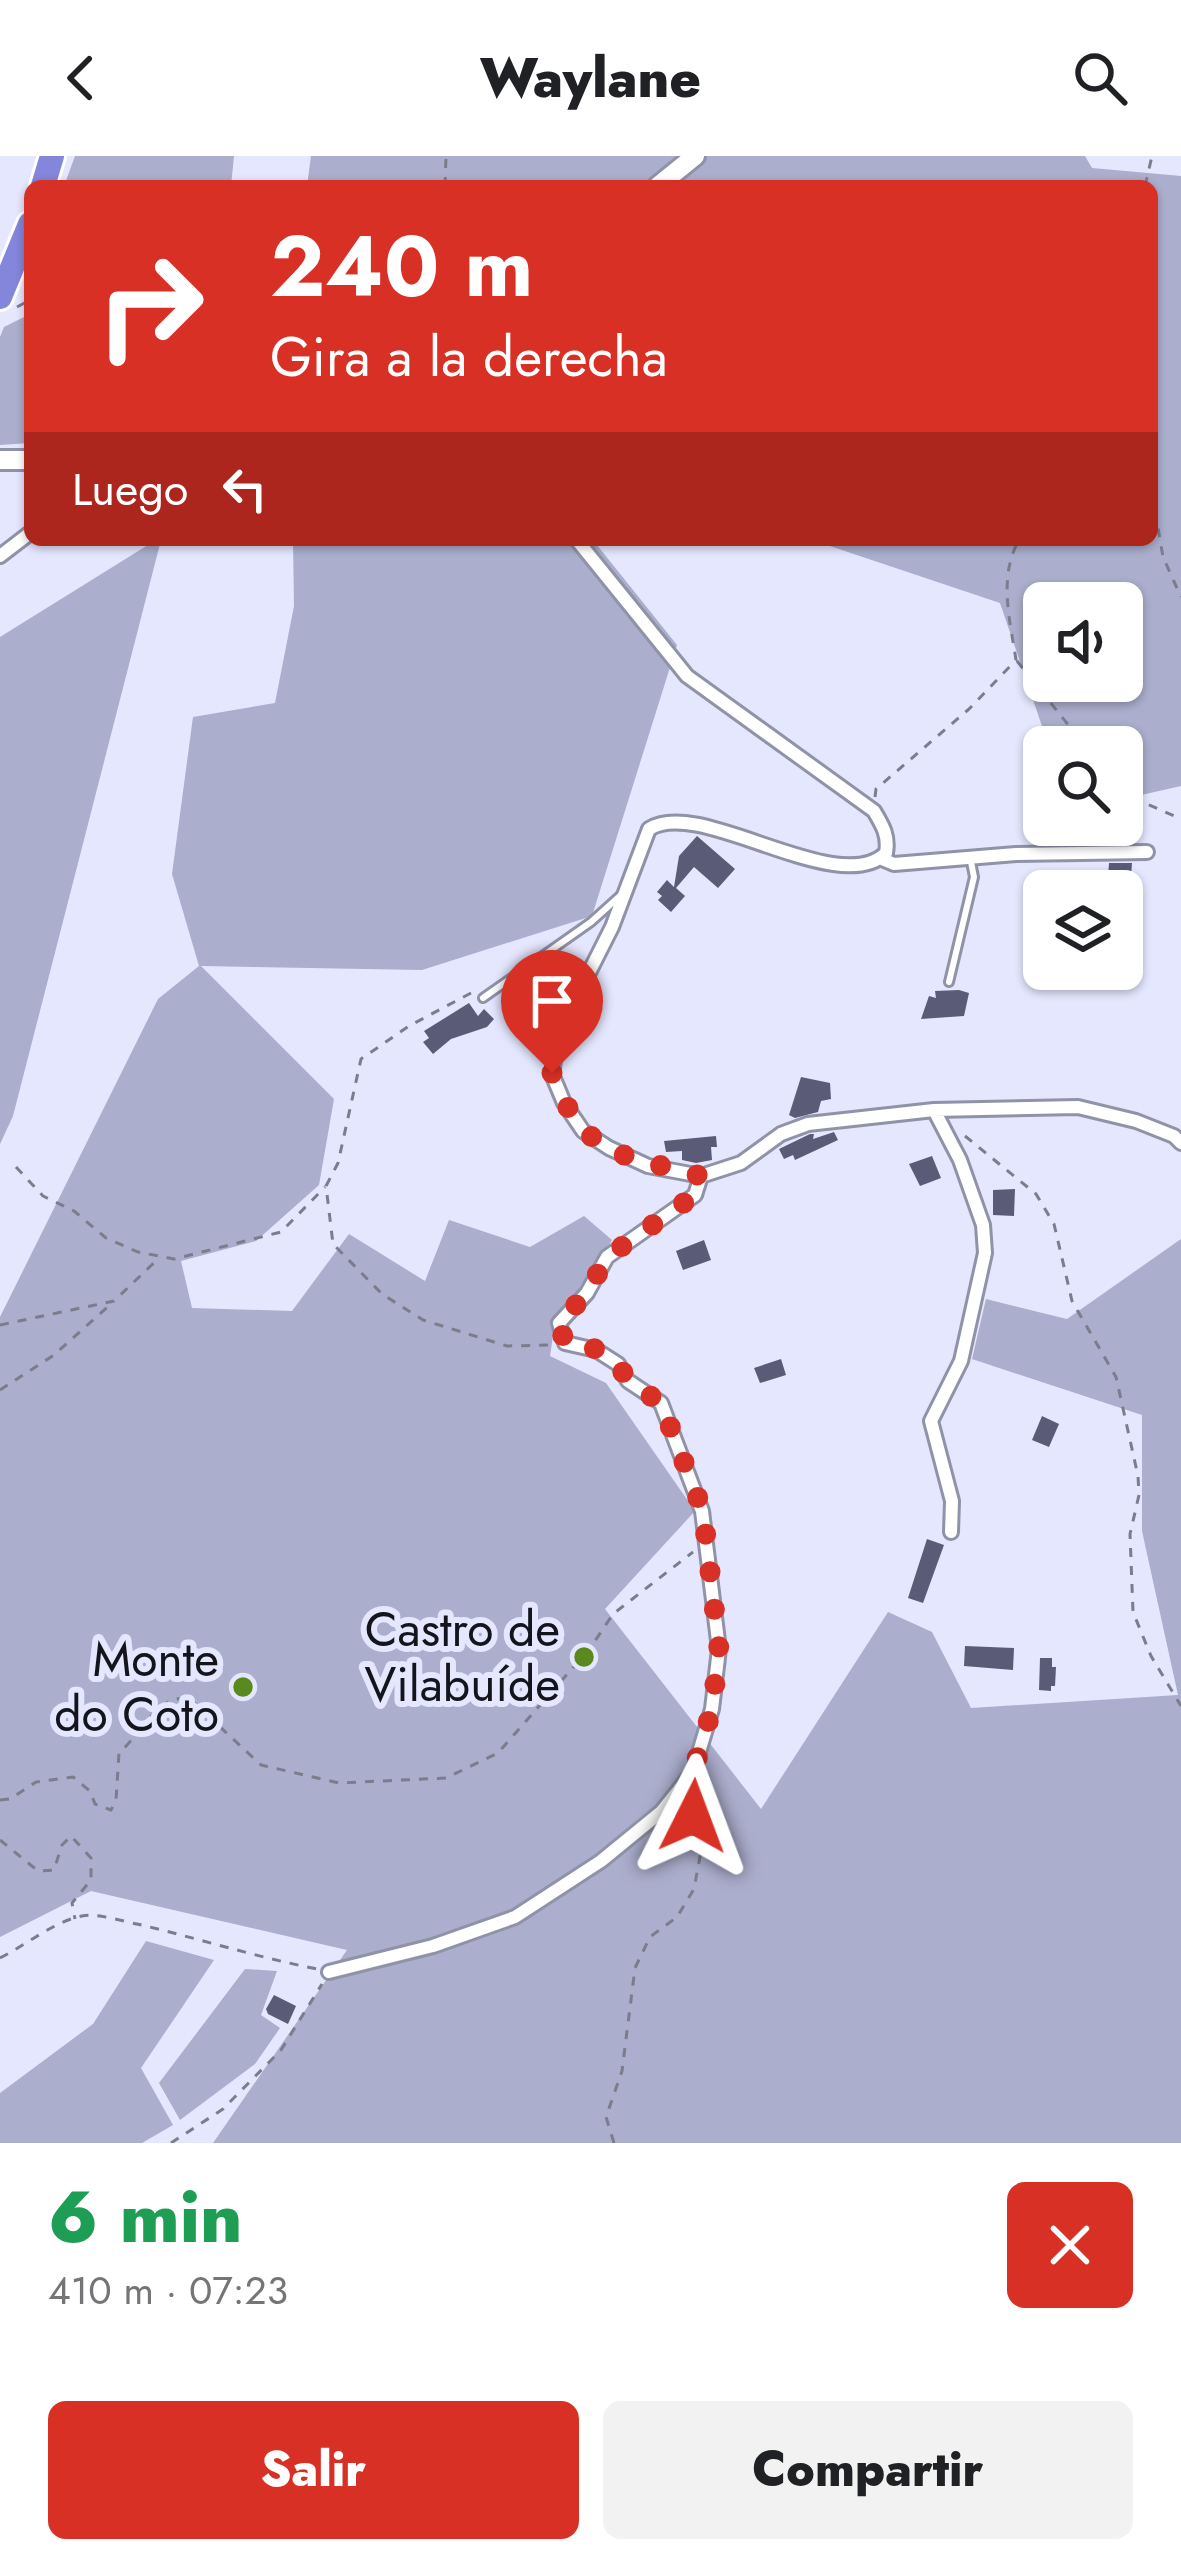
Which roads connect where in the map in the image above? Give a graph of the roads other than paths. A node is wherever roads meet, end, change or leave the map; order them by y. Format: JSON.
{"nodes":[{"id":1,"x":695,"y":156,"type":"edge"},
{"id":2,"x":665,"y":180,"type":"edge"},
{"id":3,"x":24,"y":239,"type":"edge"},
{"id":4,"x":0,"y":297,"type":"edge"},
{"id":5,"x":24,"y":538,"type":"edge"},
{"id":6,"x":582,"y":546,"type":"edge"},
{"id":7,"x":0,"y":556,"type":"edge"},
{"id":8,"x":1148,"y":852,"type":"dead end"},
{"id":9,"x":970,"y":857,"type":"junction"},
{"id":10,"x":882,"y":859,"type":"junction"},
{"id":11,"x":628,"y":889,"type":"junction"},
{"id":12,"x":949,"y":982,"type":"dead end"},
{"id":13,"x":483,"y":998,"type":"dead end"},
{"id":14,"x":934,"y":1110,"type":"junction"},
{"id":15,"x":1181,"y":1143,"type":"edge"},
{"id":16,"x":701,"y":1176,"type":"junction"},
{"id":17,"x":951,"y":1532,"type":"dead end"},
{"id":18,"x":329,"y":1972,"type":"road end"}],
"edges":[{"from":1,"to":2,"type":"main road"},
{"from":3,"to":4,"type":"highway"},
{"from":5,"to":7,"type":"street"},
{"from":6,"to":10,"type":"street"},
{"from":8,"to":9,"type":"street"},
{"from":9,"to":10,"type":"street"},
{"from":9,"to":12,"type":"lane"},
{"from":10,"to":11,"type":"street"},
{"from":11,"to":13,"type":"lane"},
{"from":11,"to":16,"type":"street"},
{"from":14,"to":15,"type":"street"},
{"from":14,"to":16,"type":"street"},
{"from":14,"to":17,"type":"street"},
{"from":16,"to":18,"type":"street"}]}
